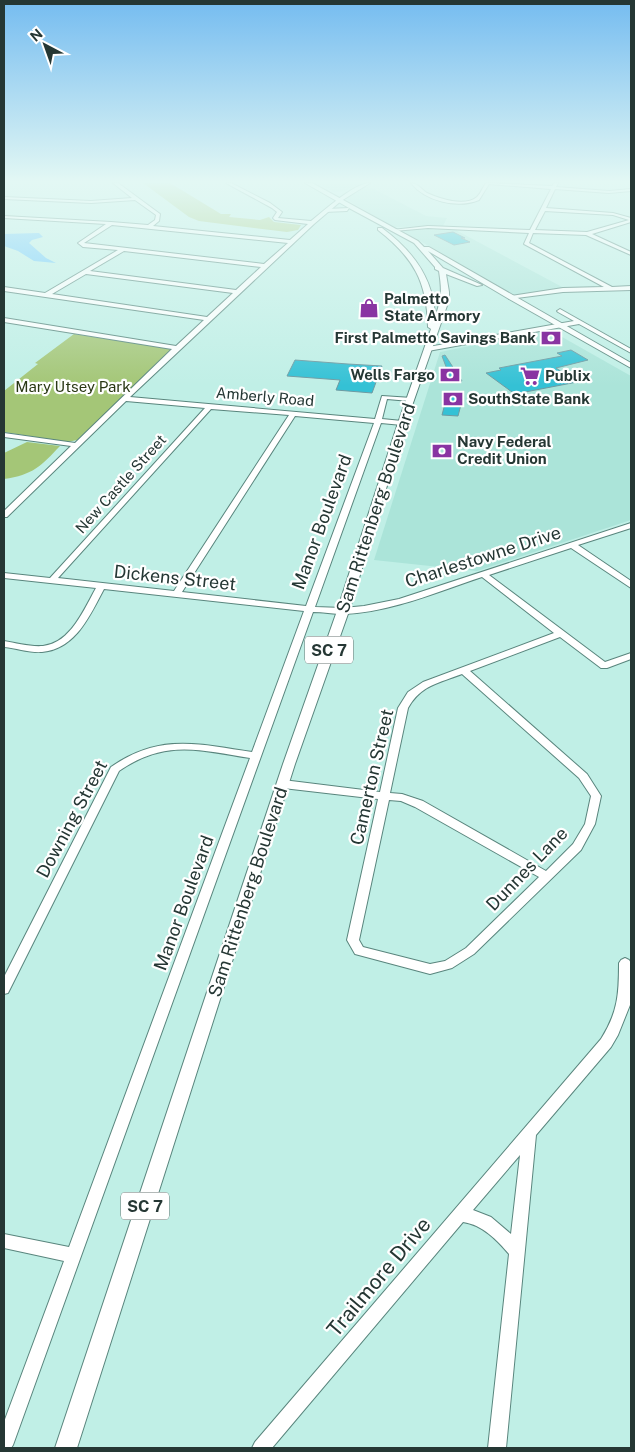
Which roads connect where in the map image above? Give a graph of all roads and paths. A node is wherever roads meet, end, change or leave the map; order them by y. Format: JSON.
{"nodes":[{"id":1,"x":121,"y":251,"type":"edge"},
{"id":2,"x":129,"y":251,"type":"edge"},
{"id":3,"x":284,"y":251,"type":"edge"},
{"id":4,"x":407,"y":251,"type":"joint"},
{"id":5,"x":424,"y":251,"type":"edge"},
{"id":6,"x":431,"y":251,"type":"edge"},
{"id":7,"x":539,"y":251,"type":"edge"},
{"id":8,"x":267,"y":266,"type":"junction"},
{"id":9,"x":442,"y":271,"type":"junction"},
{"id":10,"x":86,"y":272,"type":"junction"},
{"id":11,"x":427,"y":285,"type":"junction"},
{"id":12,"x":631,"y":288,"type":"edge"},
{"id":13,"x":4,"y":289,"type":"edge"},
{"id":14,"x":611,"y":289,"type":"junction"},
{"id":15,"x":238,"y":292,"type":"junction"},
{"id":16,"x":45,"y":296,"type":"junction"},
{"id":17,"x":511,"y":298,"type":"junction"},
{"id":18,"x":445,"y":300,"type":"junction"},
{"id":19,"x":560,"y":311,"type":"dead end"},
{"id":20,"x":209,"y":319,"type":"junction"},
{"id":21,"x":4,"y":320,"type":"edge"},
{"id":22,"x":12,"y":322,"type":"junction"},
{"id":23,"x":580,"y":322,"type":"junction"},
{"id":24,"x":560,"y":326,"type":"junction"},
{"id":25,"x":4,"y":328,"type":"edge"},
{"id":26,"x":432,"y":337,"type":"junction"},
{"id":27,"x":177,"y":348,"type":"junction"},
{"id":28,"x":428,"y":349,"type":"junction"},
{"id":29,"x":631,"y":351,"type":"edge"},
{"id":30,"x":631,"y":366,"type":"edge"},
{"id":31,"x":125,"y":399,"type":"junction"},
{"id":32,"x":410,"y":399,"type":"junction"},
{"id":33,"x":210,"y":406,"type":"junction"},
{"id":34,"x":293,"y":414,"type":"junction"},
{"id":35,"x":378,"y":421,"type":"junction"},
{"id":36,"x":402,"y":423,"type":"junction"},
{"id":37,"x":4,"y":435,"type":"edge"},
{"id":38,"x":76,"y":445,"type":"junction"},
{"id":39,"x":4,"y":515,"type":"edge"},
{"id":40,"x":631,"y":525,"type":"edge"},
{"id":41,"x":572,"y":545,"type":"junction"},
{"id":42,"x":483,"y":574,"type":"junction"},
{"id":43,"x":4,"y":575,"type":"edge"},
{"id":44,"x":52,"y":580,"type":"junction"},
{"id":45,"x":631,"y":586,"type":"edge"},
{"id":46,"x":101,"y":587,"type":"junction"},
{"id":47,"x":177,"y":594,"type":"junction"},
{"id":48,"x":308,"y":609,"type":"junction"},
{"id":49,"x":343,"y":611,"type":"junction"},
{"id":50,"x":562,"y":633,"type":"junction"},
{"id":51,"x":4,"y":644,"type":"edge"},
{"id":52,"x":631,"y":656,"type":"edge"},
{"id":53,"x":463,"y":670,"type":"junction"},
{"id":54,"x":256,"y":756,"type":"junction"},
{"id":55,"x":283,"y":784,"type":"junction"},
{"id":56,"x":384,"y":796,"type":"junction"},
{"id":57,"x":546,"y":876,"type":"junction"},
{"id":58,"x":353,"y":940,"type":"joint"},
{"id":59,"x":625,"y":963,"type":"dead end"},
{"id":60,"x":4,"y":989,"type":"edge"},
{"id":61,"x":529,"y":1134,"type":"junction"},
{"id":62,"x":460,"y":1214,"type":"junction"},
{"id":63,"x":4,"y":1242,"type":"edge"},
{"id":64,"x":517,"y":1252,"type":"junction"},
{"id":65,"x":74,"y":1256,"type":"junction"},
{"id":66,"x":4,"y":1445,"type":"edge"},
{"id":67,"x":66,"y":1448,"type":"edge"},
{"id":68,"x":261,"y":1448,"type":"edge"},
{"id":69,"x":497,"y":1448,"type":"edge"}],
"edges":[{"from":1,"to":10,"type":"street"},
{"from":2,"to":8,"type":"street"},
{"from":3,"to":8,"type":"street"},
{"from":4,"to":9,"type":"main road"},
{"from":4,"to":11,"type":"main road","name":"Sam Rittenberg Boulevard","number":"SC 7"},
{"from":5,"to":9,"type":"main road","name":"Sam Rittenberg Boulevard","number":"SC 7"},
{"from":6,"to":17,"type":"main road"},
{"from":7,"to":14,"type":"street"},
{"from":8,"to":15,"type":"street"},
{"from":9,"to":17,"type":"main road"},
{"from":9,"to":18,"type":"main road","name":"Sam Rittenberg Boulevard","number":"SC 7"},
{"from":10,"to":15,"type":"street"},
{"from":10,"to":16,"type":"street"},
{"from":11,"to":18,"type":"main road"},
{"from":11,"to":26,"type":"main road","name":"Sam Rittenberg Boulevard","number":"SC 7"},
{"from":12,"to":14,"type":"street"},
{"from":13,"to":16,"type":"street"},
{"from":14,"to":17,"type":"street"},
{"from":15,"to":20,"type":"street"},
{"from":16,"to":20,"type":"street"},
{"from":17,"to":24,"type":"main road"},
{"from":18,"to":26,"type":"main road","name":"Sam Rittenberg Boulevard","number":"SC 7"},
{"from":19,"to":23,"type":"street"},
{"from":20,"to":27,"type":"street"},
{"from":21,"to":22,"type":"street"},
{"from":22,"to":25,"type":"street"},
{"from":22,"to":27,"type":"street"},
{"from":23,"to":24,"type":"street"},
{"from":23,"to":29,"type":"street"},
{"from":24,"to":28,"type":"street"},
{"from":24,"to":30,"type":"main road"},
{"from":26,"to":28,"type":"main road","name":"Sam Rittenberg Boulevard","number":"SC 7"},
{"from":27,"to":31,"type":"street"},
{"from":28,"to":32,"type":"main road","name":"Sam Rittenberg Boulevard","number":"SC 7"},
{"from":31,"to":33,"type":"street","name":"Amberly Road"},
{"from":31,"to":38,"type":"street"},
{"from":32,"to":35,"type":"street","name":"Manor Boulevard"},
{"from":32,"to":36,"type":"main road","name":"Sam Rittenberg Boulevard","number":"SC 7"},
{"from":33,"to":34,"type":"street","name":"Amberly Road"},
{"from":33,"to":44,"type":"street","name":"New Castle Street"},
{"from":34,"to":35,"type":"street","name":"Amberly Road"},
{"from":34,"to":47,"type":"street"},
{"from":35,"to":36,"type":"street","name":"Amberly Road"},
{"from":35,"to":48,"type":"street","name":"Manor Boulevard"},
{"from":36,"to":49,"type":"main road","name":"Sam Rittenberg Boulevard","number":"SC 7"},
{"from":37,"to":38,"type":"street"},
{"from":38,"to":39,"type":"street"},
{"from":40,"to":41,"type":"street","name":"Charlestowne Drive"},
{"from":41,"to":42,"type":"street","name":"Charlestowne Drive"},
{"from":41,"to":45,"type":"street"},
{"from":42,"to":49,"type":"street","name":"Charlestowne Drive"},
{"from":42,"to":50,"type":"street"},
{"from":43,"to":44,"type":"street","name":"Dickens Street"},
{"from":44,"to":46,"type":"street","name":"Dickens Street"},
{"from":46,"to":47,"type":"street","name":"Dickens Street"},
{"from":46,"to":51,"type":"street"},
{"from":47,"to":48,"type":"street","name":"Dickens Street"},
{"from":48,"to":49,"type":"street","name":"Dickens Street"},
{"from":48,"to":54,"type":"street","name":"Manor Boulevard"},
{"from":49,"to":55,"type":"main road","name":"Sam Rittenberg Boulevard","number":"SC 7"},
{"from":50,"to":52,"type":"street"},
{"from":50,"to":53,"type":"street","name":"Camerton Street"},
{"from":53,"to":56,"type":"street","name":"Camerton Street"},
{"from":53,"to":57,"type":"street","name":"Dunnes Lane"},
{"from":54,"to":60,"type":"street","name":"Downing Street"},
{"from":54,"to":65,"type":"street","name":"Manor Boulevard"},
{"from":55,"to":56,"type":"street"},
{"from":55,"to":67,"type":"main road","name":"Sam Rittenberg Boulevard","number":"SC 7"},
{"from":56,"to":57,"type":"street"},
{"from":56,"to":58,"type":"street","name":"Camerton Street"},
{"from":57,"to":58,"type":"street","name":"Dunnes Lane"},
{"from":59,"to":61,"type":"street","name":"Trailmore Drive"},
{"from":61,"to":62,"type":"street","name":"Trailmore Drive"},
{"from":61,"to":64,"type":"street"},
{"from":62,"to":64,"type":"street"},
{"from":62,"to":68,"type":"street","name":"Trailmore Drive"},
{"from":63,"to":65,"type":"street"},
{"from":64,"to":69,"type":"street"},
{"from":65,"to":66,"type":"street","name":"Manor Boulevard"}]}
